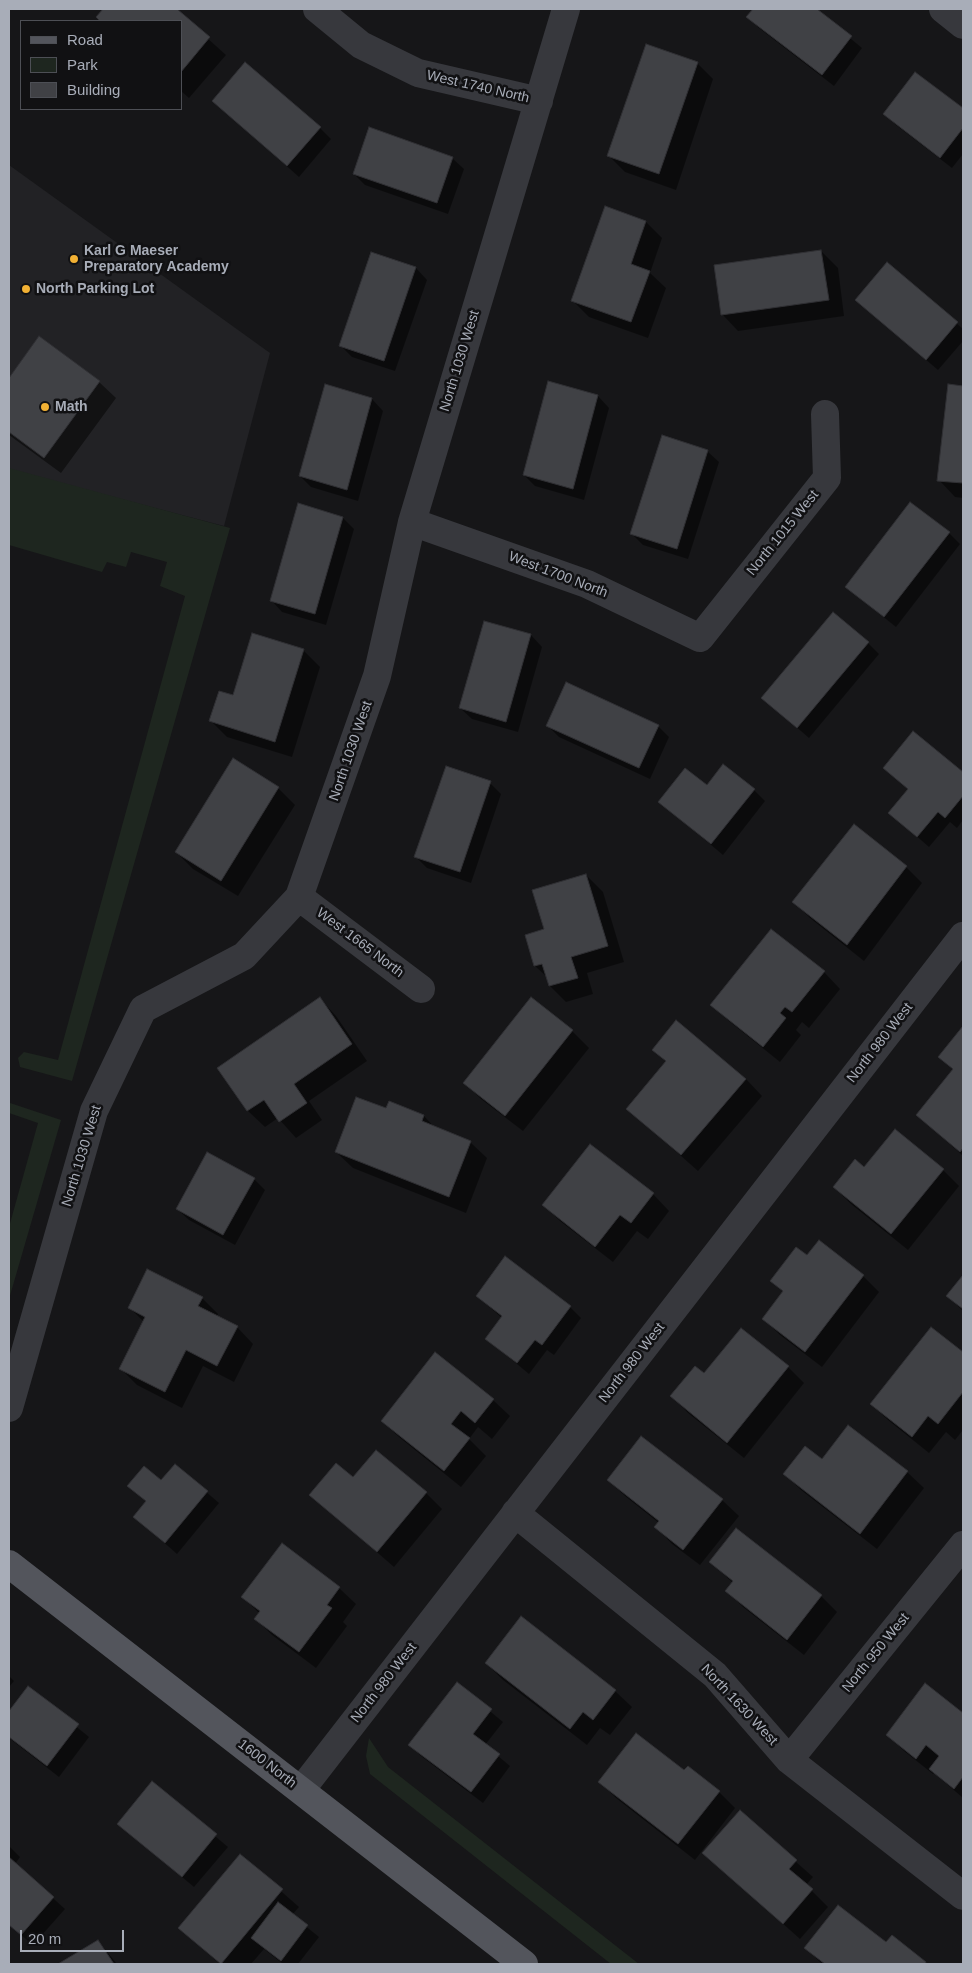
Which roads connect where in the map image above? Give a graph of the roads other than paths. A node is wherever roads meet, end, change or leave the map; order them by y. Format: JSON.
{"nodes":[{"id":1,"x":317,"y":9,"type":"edge"},
{"id":2,"x":566,"y":9,"type":"edge"},
{"id":3,"x":943,"y":9,"type":"edge"},
{"id":4,"x":963,"y":25,"type":"edge"},
{"id":5,"x":539,"y":102,"type":"junction"},
{"id":6,"x":825,"y":414,"type":"dead end"},
{"id":7,"x":412,"y":522,"type":"junction"},
{"id":8,"x":700,"y":638,"type":"joint"},
{"id":9,"x":299,"y":898,"type":"junction"},
{"id":10,"x":963,"y":936,"type":"edge"},
{"id":11,"x":421,"y":988,"type":"dead end"},
{"id":12,"x":9,"y":1408,"type":"edge"},
{"id":13,"x":515,"y":1513,"type":"junction"},
{"id":14,"x":963,"y":1545,"type":"edge"},
{"id":15,"x":9,"y":1564,"type":"edge"},
{"id":16,"x":789,"y":1760,"type":"junction"},
{"id":17,"x":301,"y":1790,"type":"junction"},
{"id":18,"x":963,"y":1896,"type":"edge"},
{"id":19,"x":524,"y":1964,"type":"edge"}],
"edges":[{"from":1,"to":5,"type":"street","name":"West 1740 North"},
{"from":2,"to":5,"type":"street","name":"North 1030 West"},
{"from":3,"to":4,"type":"street"},
{"from":5,"to":7,"type":"street","name":"North 1030 West"},
{"from":6,"to":8,"type":"street","name":"North 1015 West"},
{"from":7,"to":8,"type":"street","name":"West 1700 North"},
{"from":7,"to":9,"type":"street","name":"North 1030 West"},
{"from":9,"to":11,"type":"street","name":"West 1665 North"},
{"from":9,"to":12,"type":"street","name":"North 1030 West"},
{"from":10,"to":13,"type":"street","name":"North 980 West"},
{"from":13,"to":16,"type":"street","name":"North 1630 West"},
{"from":13,"to":17,"type":"street","name":"North 980 West"},
{"from":14,"to":16,"type":"street","name":"North 950 West"},
{"from":15,"to":17,"type":"main road","name":"1600 North"},
{"from":16,"to":18,"type":"street","name":"North 1630 West"},
{"from":17,"to":19,"type":"main road","name":"1600 North"}]}
